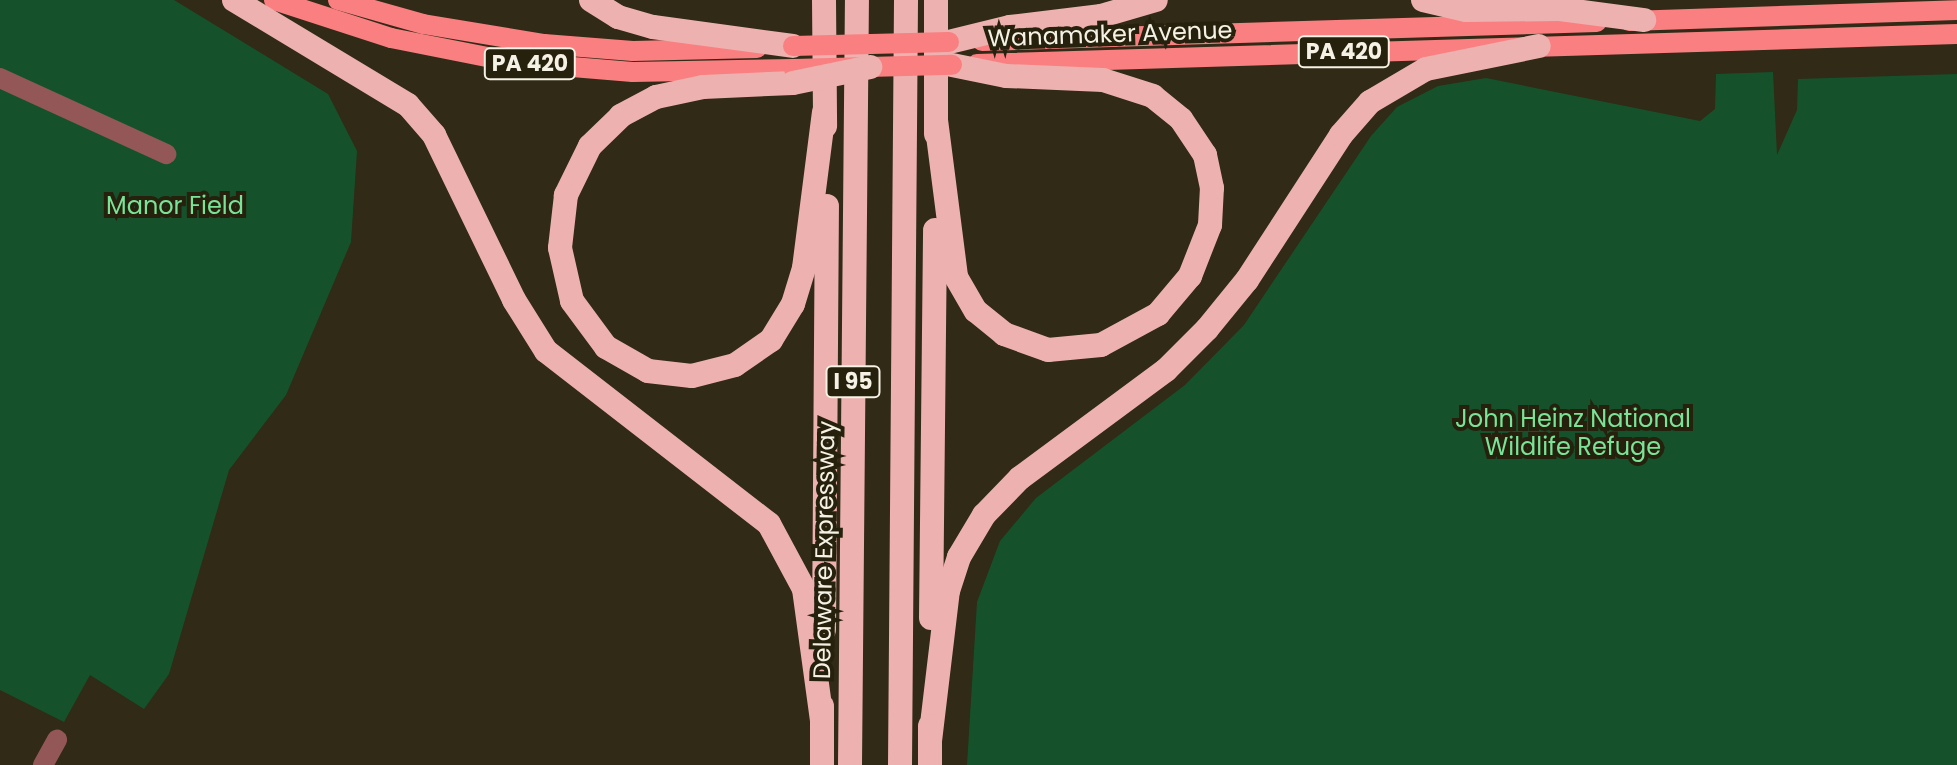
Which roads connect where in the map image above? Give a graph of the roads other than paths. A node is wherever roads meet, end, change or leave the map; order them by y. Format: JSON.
{"nodes":[{"id":1,"x":234,"y":0,"type":"edge"},
{"id":2,"x":274,"y":0,"type":"edge"},
{"id":3,"x":338,"y":0,"type":"edge"},
{"id":4,"x":591,"y":0,"type":"edge"},
{"id":5,"x":824,"y":0,"type":"edge"},
{"id":6,"x":857,"y":0,"type":"edge"},
{"id":7,"x":906,"y":0,"type":"edge"},
{"id":8,"x":936,"y":0,"type":"edge"},
{"id":9,"x":1156,"y":0,"type":"edge"},
{"id":10,"x":1423,"y":0,"type":"edge"},
{"id":11,"x":1957,"y":10,"type":"edge"},
{"id":12,"x":1644,"y":20,"type":"junction"},
{"id":13,"x":1957,"y":34,"type":"edge"},
{"id":14,"x":1539,"y":46,"type":"junction"},
{"id":15,"x":950,"y":54,"type":"junction"},
{"id":16,"x":794,"y":66,"type":"junction"},
{"id":17,"x":870,"y":67,"type":"joint"},
{"id":18,"x":0,"y":78,"type":"edge"},
{"id":19,"x":824,"y":112,"type":"junction"},
{"id":20,"x":936,"y":120,"type":"junction"},
{"id":21,"x":166,"y":154,"type":"dead end"},
{"id":22,"x":822,"y":721,"type":"junction"},
{"id":23,"x":57,"y":740,"type":"dead end"},
{"id":24,"x":930,"y":753,"type":"edge"},
{"id":25,"x":43,"y":765,"type":"edge"},
{"id":26,"x":822,"y":765,"type":"edge"},
{"id":27,"x":850,"y":765,"type":"edge"},
{"id":28,"x":900,"y":765,"type":"edge"}],
"edges":[{"from":1,"to":22,"type":"highway"},
{"from":2,"to":16,"type":"main road","name":"Wanamaker Avenue","number":"PA 420"},
{"from":3,"to":16,"type":"main road","name":"Wanamaker Avenue","number":"PA 420"},
{"from":4,"to":16,"type":"highway"},
{"from":5,"to":19,"type":"highway"},
{"from":6,"to":27,"type":"highway","name":"Delaware Expressway","number":"I 95"},
{"from":7,"to":28,"type":"highway","number":"I 95"},
{"from":8,"to":20,"type":"highway"},
{"from":9,"to":15,"type":"highway"},
{"from":10,"to":12,"type":"highway"},
{"from":11,"to":12,"type":"main road","name":"Wanamaker Avenue","number":"PA 420"},
{"from":12,"to":15,"type":"main road","name":"Wanamaker Avenue","number":"PA 420"},
{"from":13,"to":14,"type":"main road","name":"Wanamaker Avenue","number":"PA 420"},
{"from":14,"to":15,"type":"main road","name":"Wanamaker Avenue","number":"PA 420"},
{"from":14,"to":24,"type":"highway"},
{"from":15,"to":16,"type":"main road","name":"Wanamaker Avenue","number":"PA 420","bridge":true},
{"from":15,"to":17,"type":"main road","name":"Wanamaker Avenue","number":"PA 420","bridge":true},
{"from":15,"to":20,"type":"highway"},
{"from":16,"to":17,"type":"highway","bridge":true},
{"from":16,"to":19,"type":"highway"},
{"from":18,"to":21,"type":"street"},
{"from":19,"to":22,"type":"highway"},
{"from":20,"to":24,"type":"highway"},
{"from":22,"to":26,"type":"highway"},
{"from":23,"to":25,"type":"street"}]}
